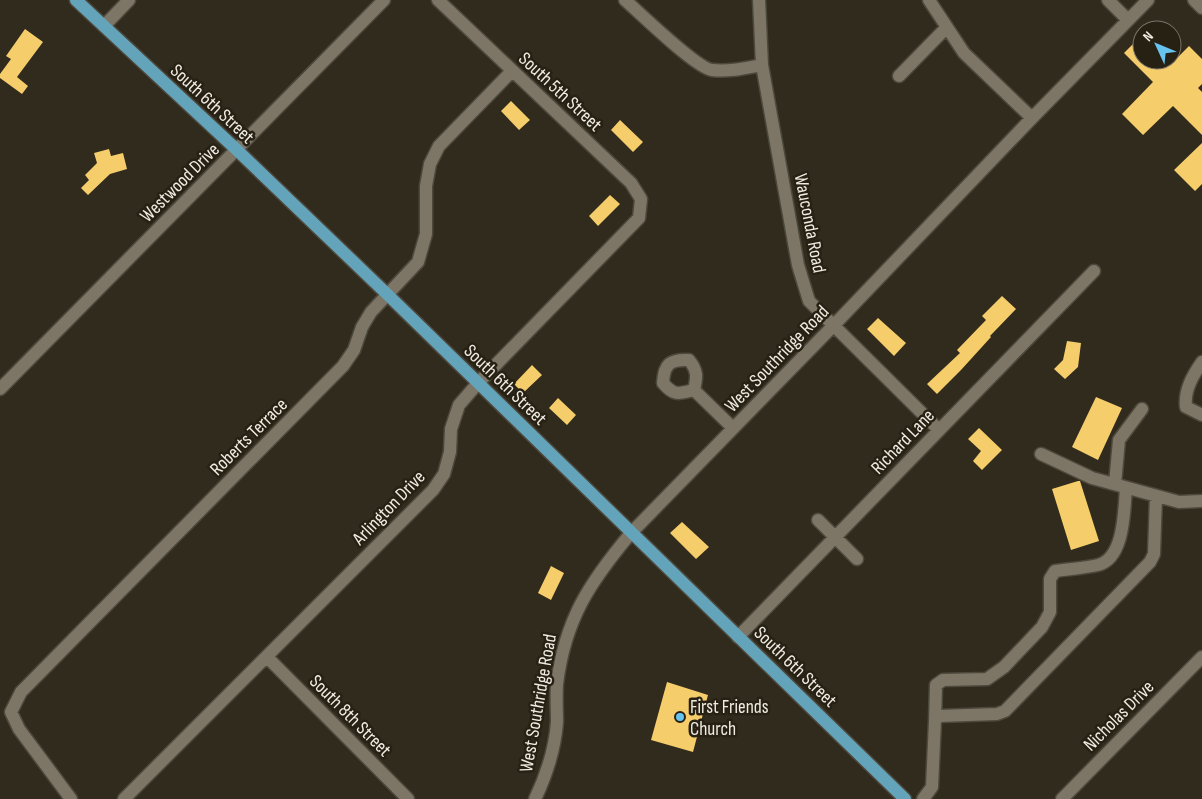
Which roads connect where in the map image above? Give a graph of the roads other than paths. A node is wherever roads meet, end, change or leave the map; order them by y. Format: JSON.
{"nodes":[{"id":1,"x":76,"y":0,"type":"edge"},
{"id":2,"x":129,"y":0,"type":"edge"},
{"id":3,"x":384,"y":0,"type":"edge"},
{"id":4,"x":438,"y":0,"type":"edge"},
{"id":5,"x":625,"y":0,"type":"edge"},
{"id":6,"x":759,"y":0,"type":"edge"},
{"id":7,"x":929,"y":0,"type":"edge"},
{"id":8,"x":1108,"y":0,"type":"edge"},
{"id":9,"x":1148,"y":0,"type":"edge"},
{"id":10,"x":1194,"y":0,"type":"edge"},
{"id":11,"x":1202,"y":8,"type":"edge"},
{"id":12,"x":1128,"y":20,"type":"junction"},
{"id":13,"x":104,"y":26,"type":"junction"},
{"id":14,"x":947,"y":27,"type":"junction"},
{"id":15,"x":762,"y":65,"type":"junction"},
{"id":16,"x":512,"y":71,"type":"junction"},
{"id":17,"x":899,"y":76,"type":"dead end"},
{"id":18,"x":1032,"y":118,"type":"junction"},
{"id":19,"x":237,"y":150,"type":"junction"},
{"id":20,"x":639,"y":218,"type":"joint"},
{"id":21,"x":1094,"y":271,"type":"dead end"},
{"id":22,"x":388,"y":295,"type":"junction"},
{"id":23,"x":834,"y":325,"type":"junction"},
{"id":24,"x":1202,"y":362,"type":"edge"},
{"id":25,"x":478,"y":383,"type":"junction"},
{"id":26,"x":0,"y":389,"type":"edge"},
{"id":27,"x":694,"y":390,"type":"dead end"},
{"id":28,"x":1142,"y":410,"type":"dead end"},
{"id":29,"x":1202,"y":415,"type":"edge"},
{"id":30,"x":733,"y":428,"type":"junction"},
{"id":31,"x":939,"y":430,"type":"junction"},
{"id":32,"x":1041,"y":454,"type":"dead end"},
{"id":33,"x":1120,"y":486,"type":"junction"},
{"id":34,"x":1156,"y":496,"type":"junction"},
{"id":35,"x":1202,"y":501,"type":"edge"},
{"id":36,"x":818,"y":520,"type":"dead end"},
{"id":37,"x":631,"y":533,"type":"junction"},
{"id":38,"x":835,"y":537,"type":"junction"},
{"id":39,"x":857,"y":559,"type":"dead end"},
{"id":40,"x":738,"y":637,"type":"junction"},
{"id":41,"x":267,"y":657,"type":"junction"},
{"id":42,"x":1202,"y":657,"type":"edge"},
{"id":43,"x":935,"y":721,"type":"junction"},
{"id":44,"x":72,"y":799,"type":"edge"},
{"id":45,"x":124,"y":799,"type":"edge"},
{"id":46,"x":408,"y":799,"type":"edge"},
{"id":47,"x":535,"y":799,"type":"edge"},
{"id":48,"x":905,"y":799,"type":"edge"},
{"id":49,"x":924,"y":799,"type":"edge"},
{"id":50,"x":1062,"y":799,"type":"edge"}],
"edges":[{"from":1,"to":13,"type":"main road","name":"South 6th Street"},
{"from":2,"to":13,"type":"street"},
{"from":3,"to":19,"type":"street","name":"Westwood Drive"},
{"from":4,"to":16,"type":"street","name":"South 5th Street"},
{"from":5,"to":15,"type":"street"},
{"from":6,"to":15,"type":"street","name":"Wauconda Road"},
{"from":7,"to":14,"type":"street"},
{"from":8,"to":12,"type":"street"},
{"from":9,"to":12,"type":"street","name":"West Southridge Road"},
{"from":10,"to":11,"type":"street"},
{"from":12,"to":18,"type":"street","name":"West Southridge Road"},
{"from":13,"to":19,"type":"main road","name":"South 6th Street"},
{"from":14,"to":17,"type":"street"},
{"from":14,"to":18,"type":"street"},
{"from":15,"to":23,"type":"street","name":"Wauconda Road"},
{"from":16,"to":20,"type":"street","name":"South 5th Street"},
{"from":16,"to":22,"type":"street","name":"Roberts Terrace"},
{"from":18,"to":23,"type":"street","name":"West Southridge Road"},
{"from":19,"to":22,"type":"main road","name":"South 6th Street"},
{"from":19,"to":26,"type":"street","name":"Westwood Drive"},
{"from":20,"to":25,"type":"street","name":"Arlington Drive"},
{"from":21,"to":31,"type":"street","name":"Richard Lane"},
{"from":22,"to":25,"type":"main road","name":"South 6th Street"},
{"from":22,"to":44,"type":"street","name":"Roberts Terrace"},
{"from":23,"to":30,"type":"street","name":"West Southridge Road"},
{"from":23,"to":31,"type":"street","name":"Wauconda Road"},
{"from":24,"to":29,"type":"street"},
{"from":25,"to":37,"type":"main road","name":"South 6th Street"},
{"from":25,"to":41,"type":"street","name":"Arlington Drive"},
{"from":27,"to":30,"type":"street"},
{"from":28,"to":33,"type":"street"},
{"from":30,"to":37,"type":"street","name":"West Southridge Road"},
{"from":31,"to":38,"type":"street","name":"Richard Lane"},
{"from":32,"to":33,"type":"street"},
{"from":33,"to":34,"type":"street"},
{"from":33,"to":43,"type":"street"},
{"from":34,"to":35,"type":"street"},
{"from":34,"to":43,"type":"street"},
{"from":36,"to":38,"type":"street"},
{"from":37,"to":40,"type":"main road","name":"South 6th Street"},
{"from":37,"to":47,"type":"street","name":"West Southridge Road"},
{"from":38,"to":39,"type":"street"},
{"from":38,"to":40,"type":"street","name":"Richard Lane"},
{"from":40,"to":48,"type":"main road","name":"South 6th Street"},
{"from":41,"to":45,"type":"street","name":"Arlington Drive"},
{"from":41,"to":46,"type":"street","name":"South 8th Street"},
{"from":42,"to":50,"type":"street","name":"Nicholas Drive"},
{"from":43,"to":49,"type":"street"}]}
